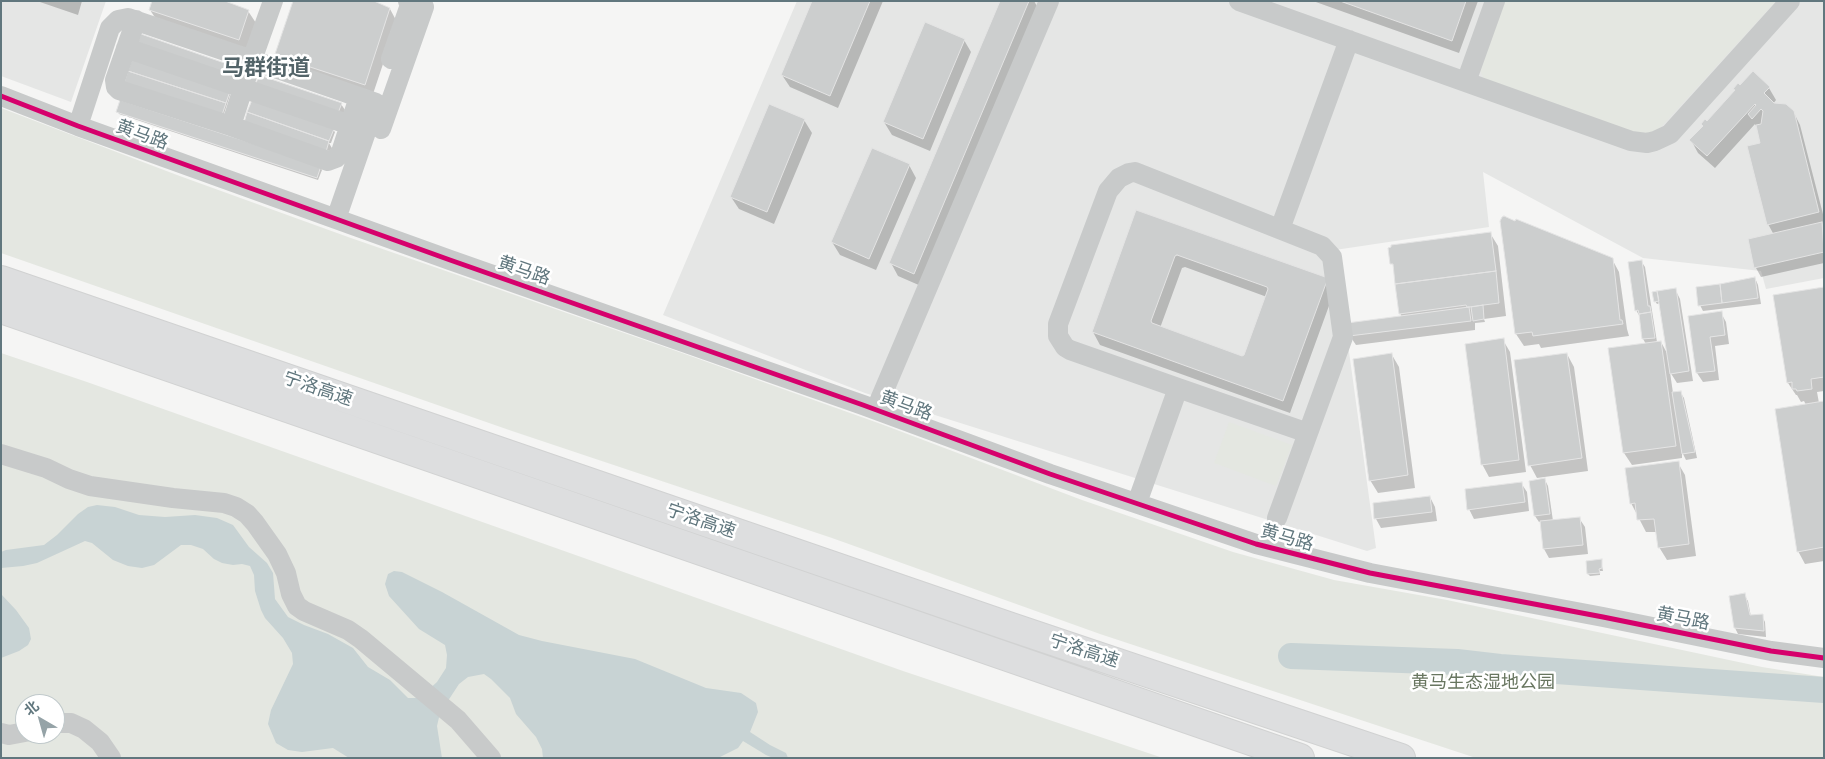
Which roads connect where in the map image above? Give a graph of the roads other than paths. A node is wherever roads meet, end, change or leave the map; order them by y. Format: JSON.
{"nodes":[{"id":1,"x":273,"y":1,"type":"edge"},
{"id":2,"x":1049,"y":1,"type":"edge"},
{"id":3,"x":1240,"y":1,"type":"edge"},
{"id":4,"x":1495,"y":1,"type":"edge"},
{"id":5,"x":1790,"y":1,"type":"edge"},
{"id":6,"x":409,"y":2,"type":"edge"},
{"id":7,"x":136,"y":20,"type":"junction"},
{"id":8,"x":1349,"y":40,"type":"junction"},
{"id":9,"x":126,"y":48,"type":"junction"},
{"id":10,"x":252,"y":60,"type":"junction"},
{"id":11,"x":1466,"y":82,"type":"junction"},
{"id":12,"x":243,"y":88,"type":"junction"},
{"id":13,"x":1,"y":96,"type":"edge"},
{"id":14,"x":368,"y":100,"type":"junction"},
{"id":15,"x":350,"y":125,"type":"junction"},
{"id":16,"x":78,"y":126,"type":"junction"},
{"id":17,"x":230,"y":126,"type":"junction"},
{"id":18,"x":342,"y":221,"type":"junction"},
{"id":19,"x":1280,"y":229,"type":"junction"},
{"id":20,"x":1,"y":280,"type":"edge"},
{"id":21,"x":1,"y":309,"type":"edge"},
{"id":22,"x":1178,"y":388,"type":"junction"},
{"id":23,"x":876,"y":409,"type":"junction"},
{"id":24,"x":1308,"y":433,"type":"junction"},
{"id":25,"x":1,"y":454,"type":"edge"},
{"id":26,"x":1137,"y":503,"type":"junction"},
{"id":27,"x":1277,"y":518,"type":"dead end"},
{"id":28,"x":1824,"y":658,"type":"edge"},
{"id":29,"x":65,"y":723,"type":"edge"},
{"id":30,"x":1,"y":732,"type":"edge"},
{"id":31,"x":15,"y":734,"type":"edge"},
{"id":32,"x":111,"y":758,"type":"edge"},
{"id":33,"x":491,"y":758,"type":"edge"},
{"id":34,"x":1300,"y":758,"type":"edge"},
{"id":35,"x":1401,"y":758,"type":"edge"}],
"edges":[{"from":1,"to":10,"type":"street"},
{"from":2,"to":23,"type":"street"},
{"from":3,"to":8,"type":"street"},
{"from":4,"to":11,"type":"street"},
{"from":5,"to":11,"type":"street"},
{"from":6,"to":14,"type":"street"},
{"from":6,"to":18,"type":"street"},
{"from":7,"to":9,"type":"street"},
{"from":7,"to":10,"type":"street"},
{"from":7,"to":16,"type":"street"},
{"from":8,"to":11,"type":"street"},
{"from":8,"to":19,"type":"street"},
{"from":9,"to":12,"type":"street"},
{"from":9,"to":17,"type":"street"},
{"from":10,"to":12,"type":"street"},
{"from":10,"to":14,"type":"street"},
{"from":12,"to":15,"type":"street"},
{"from":12,"to":17,"type":"street"},
{"from":13,"to":16,"type":"street","name":"黄马路"},
{"from":14,"to":15,"type":"street"},
{"from":14,"to":18,"type":"street"},
{"from":15,"to":17,"type":"street"},
{"from":16,"to":18,"type":"street","name":"黄马路"},
{"from":18,"to":23,"type":"street","name":"黄马路"},
{"from":19,"to":22,"type":"street"},
{"from":19,"to":24,"type":"street"},
{"from":20,"to":35,"type":"highway","name":"宁洛高速"},
{"from":21,"to":34,"type":"highway","name":"宁洛高速"},
{"from":22,"to":24,"type":"street"},
{"from":22,"to":26,"type":"street"},
{"from":23,"to":26,"type":"street","name":"黄马路"},
{"from":24,"to":27,"type":"street"},
{"from":25,"to":33,"type":"street"},
{"from":26,"to":28,"type":"street","name":"黄马路"},
{"from":29,"to":32,"type":"street"},
{"from":30,"to":31,"type":"street"}]}
